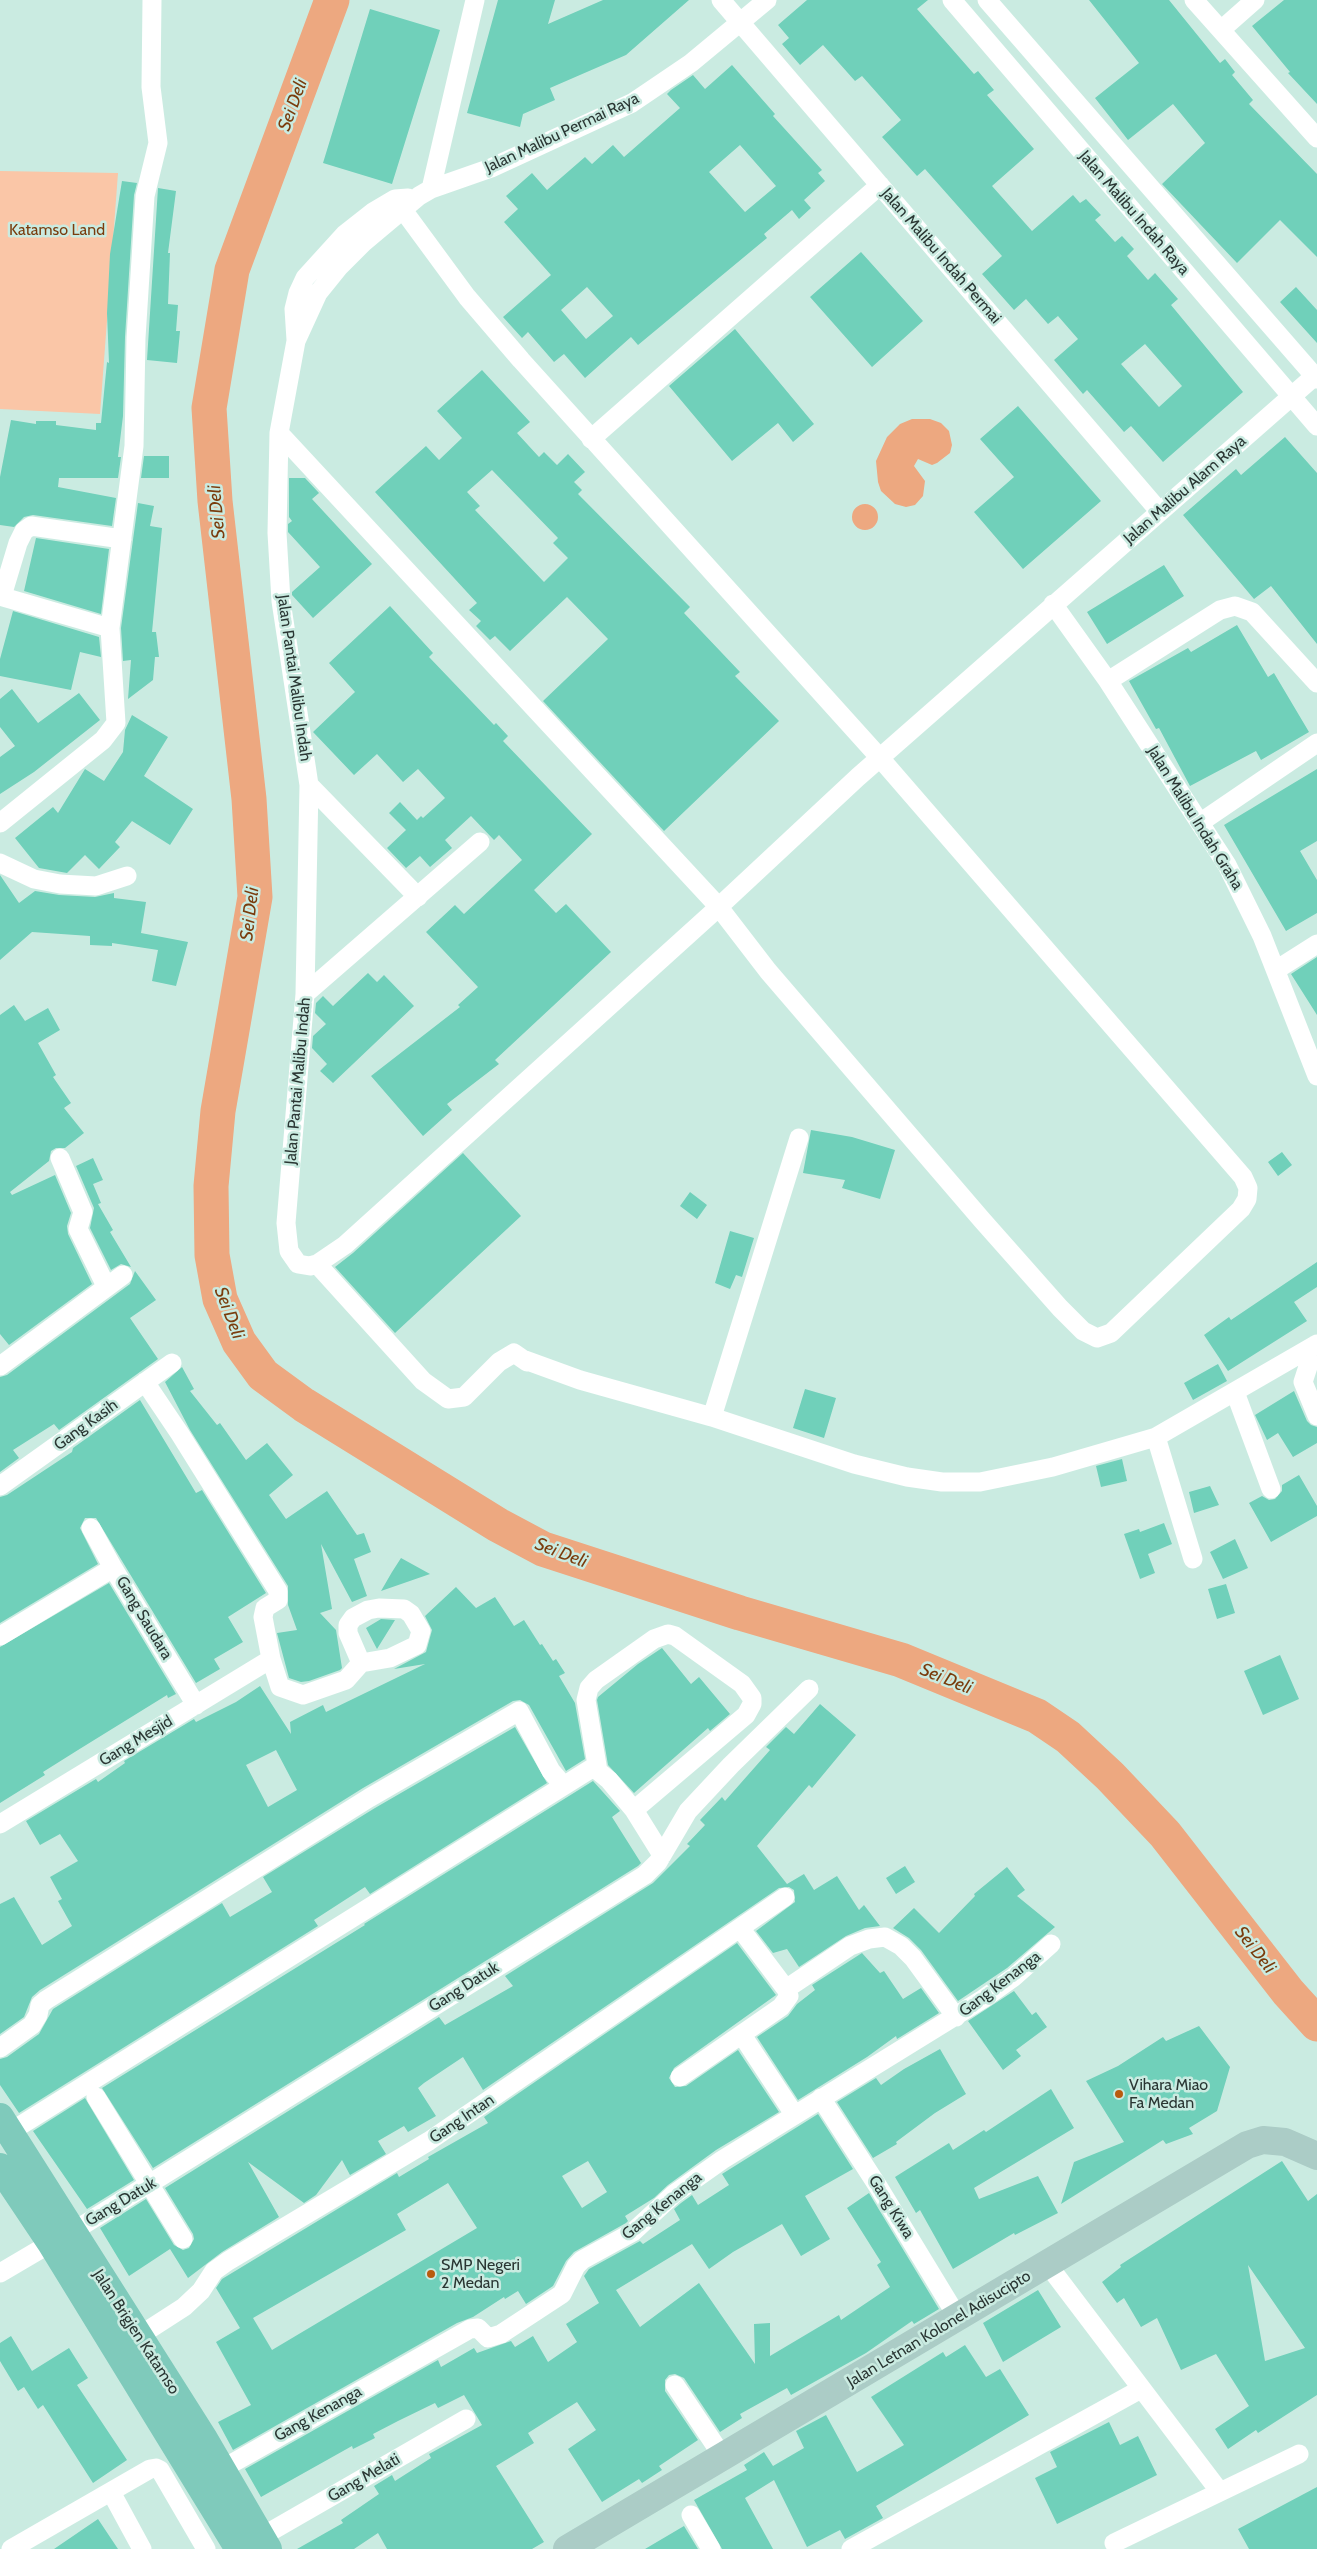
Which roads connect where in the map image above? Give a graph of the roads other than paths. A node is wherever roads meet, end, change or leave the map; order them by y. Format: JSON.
{"nodes":[{"id":1,"x":152,"y":0,"type":"edge"},
{"id":2,"x":475,"y":0,"type":"edge"},
{"id":3,"x":721,"y":0,"type":"edge"},
{"id":4,"x":767,"y":0,"type":"edge"},
{"id":5,"x":952,"y":0,"type":"edge"},
{"id":6,"x":987,"y":0,"type":"edge"},
{"id":7,"x":1194,"y":0,"type":"edge"},
{"id":8,"x":1255,"y":0,"type":"edge"},
{"id":9,"x":741,"y":23,"type":"junction"},
{"id":10,"x":1221,"y":30,"type":"junction"},
{"id":11,"x":1083,"y":109,"type":"junction"},
{"id":12,"x":1061,"y":128,"type":"junction"},
{"id":13,"x":1317,"y":138,"type":"edge"},
{"id":14,"x":880,"y":185,"type":"junction"},
{"id":15,"x":425,"y":193,"type":"junction"},
{"id":16,"x":400,"y":205,"type":"junction"},
{"id":17,"x":1316,"y":376,"type":"edge"},
{"id":18,"x":1291,"y":397,"type":"junction"},
{"id":19,"x":1317,"y":426,"type":"edge"},
{"id":20,"x":279,"y":433,"type":"junction"},
{"id":21,"x":591,"y":439,"type":"junction"},
{"id":22,"x":1160,"y":512,"type":"junction"},
{"id":23,"x":122,"y":539,"type":"junction"},
{"id":24,"x":1,"y":596,"type":"edge"},
{"id":25,"x":1053,"y":604,"type":"junction"},
{"id":26,"x":110,"y":628,"type":"junction"},
{"id":27,"x":1108,"y":681,"type":"junction"},
{"id":28,"x":1317,"y":683,"type":"edge"},
{"id":29,"x":1317,"y":744,"type":"edge"},
{"id":30,"x":880,"y":758,"type":"junction"},
{"id":31,"x":309,"y":785,"type":"junction"},
{"id":32,"x":1201,"y":822,"type":"junction"},
{"id":33,"x":0,"y":823,"type":"edge"},
{"id":34,"x":480,"y":842,"type":"dead end"},
{"id":35,"x":0,"y":863,"type":"edge"},
{"id":36,"x":127,"y":876,"type":"dead end"},
{"id":37,"x":418,"y":897,"type":"junction"},
{"id":38,"x":718,"y":906,"type":"junction"},
{"id":39,"x":1317,"y":944,"type":"edge"},
{"id":40,"x":1276,"y":970,"type":"junction"},
{"id":41,"x":305,"y":994,"type":"junction"},
{"id":42,"x":1317,"y":1076,"type":"edge"},
{"id":43,"x":799,"y":1138,"type":"dead end"},
{"id":44,"x":60,"y":1158,"type":"dead end"},
{"id":45,"x":317,"y":1264,"type":"junction"},
{"id":46,"x":122,"y":1275,"type":"dead end"},
{"id":47,"x":106,"y":1286,"type":"junction"},
{"id":48,"x":1316,"y":1344,"type":"edge"},
{"id":49,"x":172,"y":1363,"type":"dead end"},
{"id":50,"x":0,"y":1366,"type":"edge"},
{"id":51,"x":145,"y":1382,"type":"junction"},
{"id":52,"x":1235,"y":1392,"type":"junction"},
{"id":53,"x":1317,"y":1416,"type":"edge"},
{"id":54,"x":712,"y":1417,"type":"junction"},
{"id":55,"x":1156,"y":1437,"type":"junction"},
{"id":56,"x":0,"y":1486,"type":"edge"},
{"id":57,"x":1271,"y":1489,"type":"dead end"},
{"id":58,"x":91,"y":1528,"type":"dead end"},
{"id":59,"x":1193,"y":1559,"type":"dead end"},
{"id":60,"x":113,"y":1568,"type":"junction"},
{"id":61,"x":0,"y":1636,"type":"edge"},
{"id":62,"x":271,"y":1659,"type":"junction"},
{"id":63,"x":361,"y":1663,"type":"dead end"},
{"id":64,"x":808,"y":1689,"type":"dead end"},
{"id":65,"x":196,"y":1705,"type":"junction"},
{"id":66,"x":596,"y":1765,"type":"junction"},
{"id":67,"x":563,"y":1785,"type":"junction"},
{"id":68,"x":634,"y":1810,"type":"junction"},
{"id":69,"x":0,"y":1824,"type":"edge"},
{"id":70,"x":662,"y":1855,"type":"junction"},
{"id":71,"x":785,"y":1897,"type":"dead end"},
{"id":72,"x":740,"y":1928,"type":"junction"},
{"id":73,"x":1051,"y":1944,"type":"dead end"},
{"id":74,"x":786,"y":1990,"type":"junction"},
{"id":75,"x":956,"y":2017,"type":"junction"},
{"id":76,"x":742,"y":2034,"type":"junction"},
{"id":77,"x":0,"y":2048,"type":"edge"},
{"id":78,"x":680,"y":2077,"type":"dead end"},
{"id":79,"x":96,"y":2097,"type":"dead end"},
{"id":80,"x":821,"y":2098,"type":"junction"},
{"id":81,"x":794,"y":2114,"type":"junction"},
{"id":82,"x":5,"y":2124,"type":"edge"},
{"id":83,"x":1317,"y":2156,"type":"edge"},
{"id":84,"x":0,"y":2167,"type":"edge"},
{"id":85,"x":150,"y":2185,"type":"junction"},
{"id":86,"x":62,"y":2238,"type":"junction"},
{"id":87,"x":183,"y":2239,"type":"dead end"},
{"id":88,"x":1048,"y":2265,"type":"junction"},
{"id":89,"x":0,"y":2273,"type":"edge"},
{"id":90,"x":958,"y":2318,"type":"junction"},
{"id":91,"x":139,"y":2336,"type":"junction"},
{"id":92,"x":675,"y":2385,"type":"dead end"},
{"id":93,"x":1141,"y":2389,"type":"junction"},
{"id":94,"x":466,"y":2419,"type":"dead end"},
{"id":95,"x":1299,"y":2454,"type":"dead end"},
{"id":96,"x":723,"y":2456,"type":"junction"},
{"id":97,"x":222,"y":2468,"type":"junction"},
{"id":98,"x":111,"y":2492,"type":"junction"},
{"id":99,"x":1220,"y":2492,"type":"junction"},
{"id":100,"x":691,"y":2515,"type":"dead end"},
{"id":101,"x":1114,"y":2543,"type":"dead end"},
{"id":102,"x":256,"y":2545,"type":"edge"},
{"id":103,"x":11,"y":2549,"type":"edge"},
{"id":104,"x":142,"y":2549,"type":"edge"},
{"id":105,"x":206,"y":2549,"type":"edge"},
{"id":106,"x":567,"y":2549,"type":"edge"},
{"id":107,"x":712,"y":2549,"type":"edge"},
{"id":108,"x":851,"y":2549,"type":"edge"}],
"edges":[{"from":1,"to":23,"type":"street"},
{"from":2,"to":15,"type":"street"},
{"from":3,"to":9,"type":"street","name":"Jalan Malibu Indah Permai"},
{"from":4,"to":9,"type":"street","name":"Jalan Malibu Permai Raya"},
{"from":5,"to":12,"type":"street","name":"Jalan Malibu Indah Raya"},
{"from":6,"to":11,"type":"street","name":"Jalan Malibu Indah Raya"},
{"from":7,"to":10,"type":"street"},
{"from":8,"to":10,"type":"street"},
{"from":9,"to":14,"type":"street","name":"Jalan Malibu Indah Permai"},
{"from":9,"to":15,"type":"street","name":"Jalan Malibu Permai Raya"},
{"from":10,"to":13,"type":"street"},
{"from":11,"to":12,"type":"street"},
{"from":11,"to":17,"type":"street","name":"Jalan Malibu Indah Raya"},
{"from":12,"to":18,"type":"street","name":"Jalan Malibu Indah Raya"},
{"from":14,"to":21,"type":"street"},
{"from":14,"to":22,"type":"street","name":"Jalan Malibu Indah Permai"},
{"from":15,"to":16,"type":"street","name":"Jalan Pantai Malibu Indah"},
{"from":16,"to":20,"type":"street","name":"Jalan Pantai Malibu Indah"},
{"from":16,"to":21,"type":"street"},
{"from":17,"to":18,"type":"street","name":"Jalan Malibu Alam Raya"},
{"from":18,"to":19,"type":"street","name":"Jalan Malibu Indah Raya"},
{"from":18,"to":22,"type":"street","name":"Jalan Malibu Alam Raya"},
{"from":20,"to":31,"type":"street","name":"Jalan Pantai Malibu Indah"},
{"from":20,"to":38,"type":"street"},
{"from":21,"to":30,"type":"street"},
{"from":22,"to":25,"type":"street","name":"Jalan Malibu Alam Raya"},
{"from":23,"to":24,"type":"street"},
{"from":23,"to":26,"type":"street"},
{"from":24,"to":26,"type":"street"},
{"from":25,"to":27,"type":"street","name":"Jalan Malibu Indah Graha"},
{"from":25,"to":30,"type":"street","name":"Jalan Malibu Alam Raya"},
{"from":26,"to":33,"type":"street"},
{"from":27,"to":28,"type":"street"},
{"from":27,"to":32,"type":"street","name":"Jalan Malibu Indah Graha"},
{"from":29,"to":32,"type":"street"},
{"from":30,"to":38,"type":"street","name":"Jalan Malibu Alam Raya"},
{"from":30,"to":38,"type":"street"},
{"from":31,"to":37,"type":"street"},
{"from":31,"to":41,"type":"street","name":"Jalan Pantai Malibu Indah"},
{"from":32,"to":40,"type":"street","name":"Jalan Malibu Indah Graha"},
{"from":34,"to":37,"type":"street"},
{"from":35,"to":36,"type":"street"},
{"from":37,"to":41,"type":"street"},
{"from":38,"to":45,"type":"street"},
{"from":39,"to":40,"type":"street"},
{"from":40,"to":42,"type":"street","name":"Jalan Malibu Indah Graha"},
{"from":41,"to":45,"type":"street","name":"Jalan Pantai Malibu Indah"},
{"from":43,"to":54,"type":"street"},
{"from":44,"to":47,"type":"street"},
{"from":45,"to":54,"type":"street"},
{"from":46,"to":47,"type":"street"},
{"from":47,"to":50,"type":"street"},
{"from":48,"to":52,"type":"street"},
{"from":48,"to":53,"type":"street"},
{"from":49,"to":51,"type":"street","name":"Gang Kasih"},
{"from":51,"to":56,"type":"street","name":"Gang Kasih"},
{"from":51,"to":62,"type":"street"},
{"from":52,"to":55,"type":"street"},
{"from":52,"to":57,"type":"street"},
{"from":54,"to":55,"type":"street"},
{"from":55,"to":59,"type":"street"},
{"from":58,"to":60,"type":"street"},
{"from":60,"to":61,"type":"street","name":"Gang Saudara"},
{"from":60,"to":65,"type":"street","name":"Gang Saudara"},
{"from":62,"to":63,"type":"street"},
{"from":62,"to":65,"type":"street","name":"Gang Mesjid"},
{"from":64,"to":70,"type":"street","name":"Gang Datuk"},
{"from":65,"to":69,"type":"street","name":"Gang Mesjid"},
{"from":66,"to":67,"type":"street"},
{"from":66,"to":68,"type":"street"},
{"from":66,"to":68,"type":"street"},
{"from":67,"to":77,"type":"street"},
{"from":67,"to":82,"type":"street"},
{"from":68,"to":70,"type":"street"},
{"from":70,"to":85,"type":"street","name":"Gang Datuk"},
{"from":71,"to":72,"type":"street","name":"Gang Intan"},
{"from":72,"to":74,"type":"street"},
{"from":72,"to":91,"type":"street","name":"Gang Intan"},
{"from":73,"to":75,"type":"street","name":"Gang Kenanga"},
{"from":74,"to":75,"type":"street"},
{"from":74,"to":76,"type":"street"},
{"from":75,"to":80,"type":"street","name":"Gang Kenanga"},
{"from":76,"to":78,"type":"street"},
{"from":76,"to":81,"type":"street"},
{"from":79,"to":85,"type":"street"},
{"from":80,"to":81,"type":"street","name":"Gang Kenanga"},
{"from":80,"to":90,"type":"street","name":"Gang Kiwa"},
{"from":81,"to":97,"type":"street","name":"Gang Kenanga"},
{"from":82,"to":86,"type":"main road","name":"Jalan Brigjen Katamso"},
{"from":83,"to":88,"type":"main road","name":"Jalan Letnan Kolonel Adisucipto"},
{"from":84,"to":86,"type":"main road","name":"Jalan Brigjen Katamso"},
{"from":85,"to":86,"type":"street","name":"Gang Datuk"},
{"from":85,"to":87,"type":"street"},
{"from":86,"to":89,"type":"street","name":"Gang Datuk"},
{"from":86,"to":91,"type":"main road","name":"Jalan Brigjen Katamso"},
{"from":86,"to":102,"type":"main road","name":"Jalan Brigjen Katamso"},
{"from":88,"to":90,"type":"main road","name":"Jalan Letnan Kolonel Adisucipto"},
{"from":88,"to":93,"type":"street"},
{"from":90,"to":96,"type":"main road","name":"Jalan Letnan Kolonel Adisucipto"},
{"from":91,"to":97,"type":"main road","name":"Jalan Brigjen Katamso"},
{"from":92,"to":96,"type":"street"},
{"from":93,"to":99,"type":"street"},
{"from":93,"to":108,"type":"street"},
{"from":94,"to":102,"type":"street","name":"Gang Melati"},
{"from":95,"to":99,"type":"street"},
{"from":96,"to":106,"type":"main road","name":"Jalan Letnan Kolonel Adisucipto"},
{"from":97,"to":102,"type":"main road","name":"Jalan Brigjen Katamso"},
{"from":98,"to":103,"type":"street"},
{"from":98,"to":104,"type":"street"},
{"from":98,"to":105,"type":"street"},
{"from":99,"to":101,"type":"street"},
{"from":100,"to":107,"type":"street"}]}
